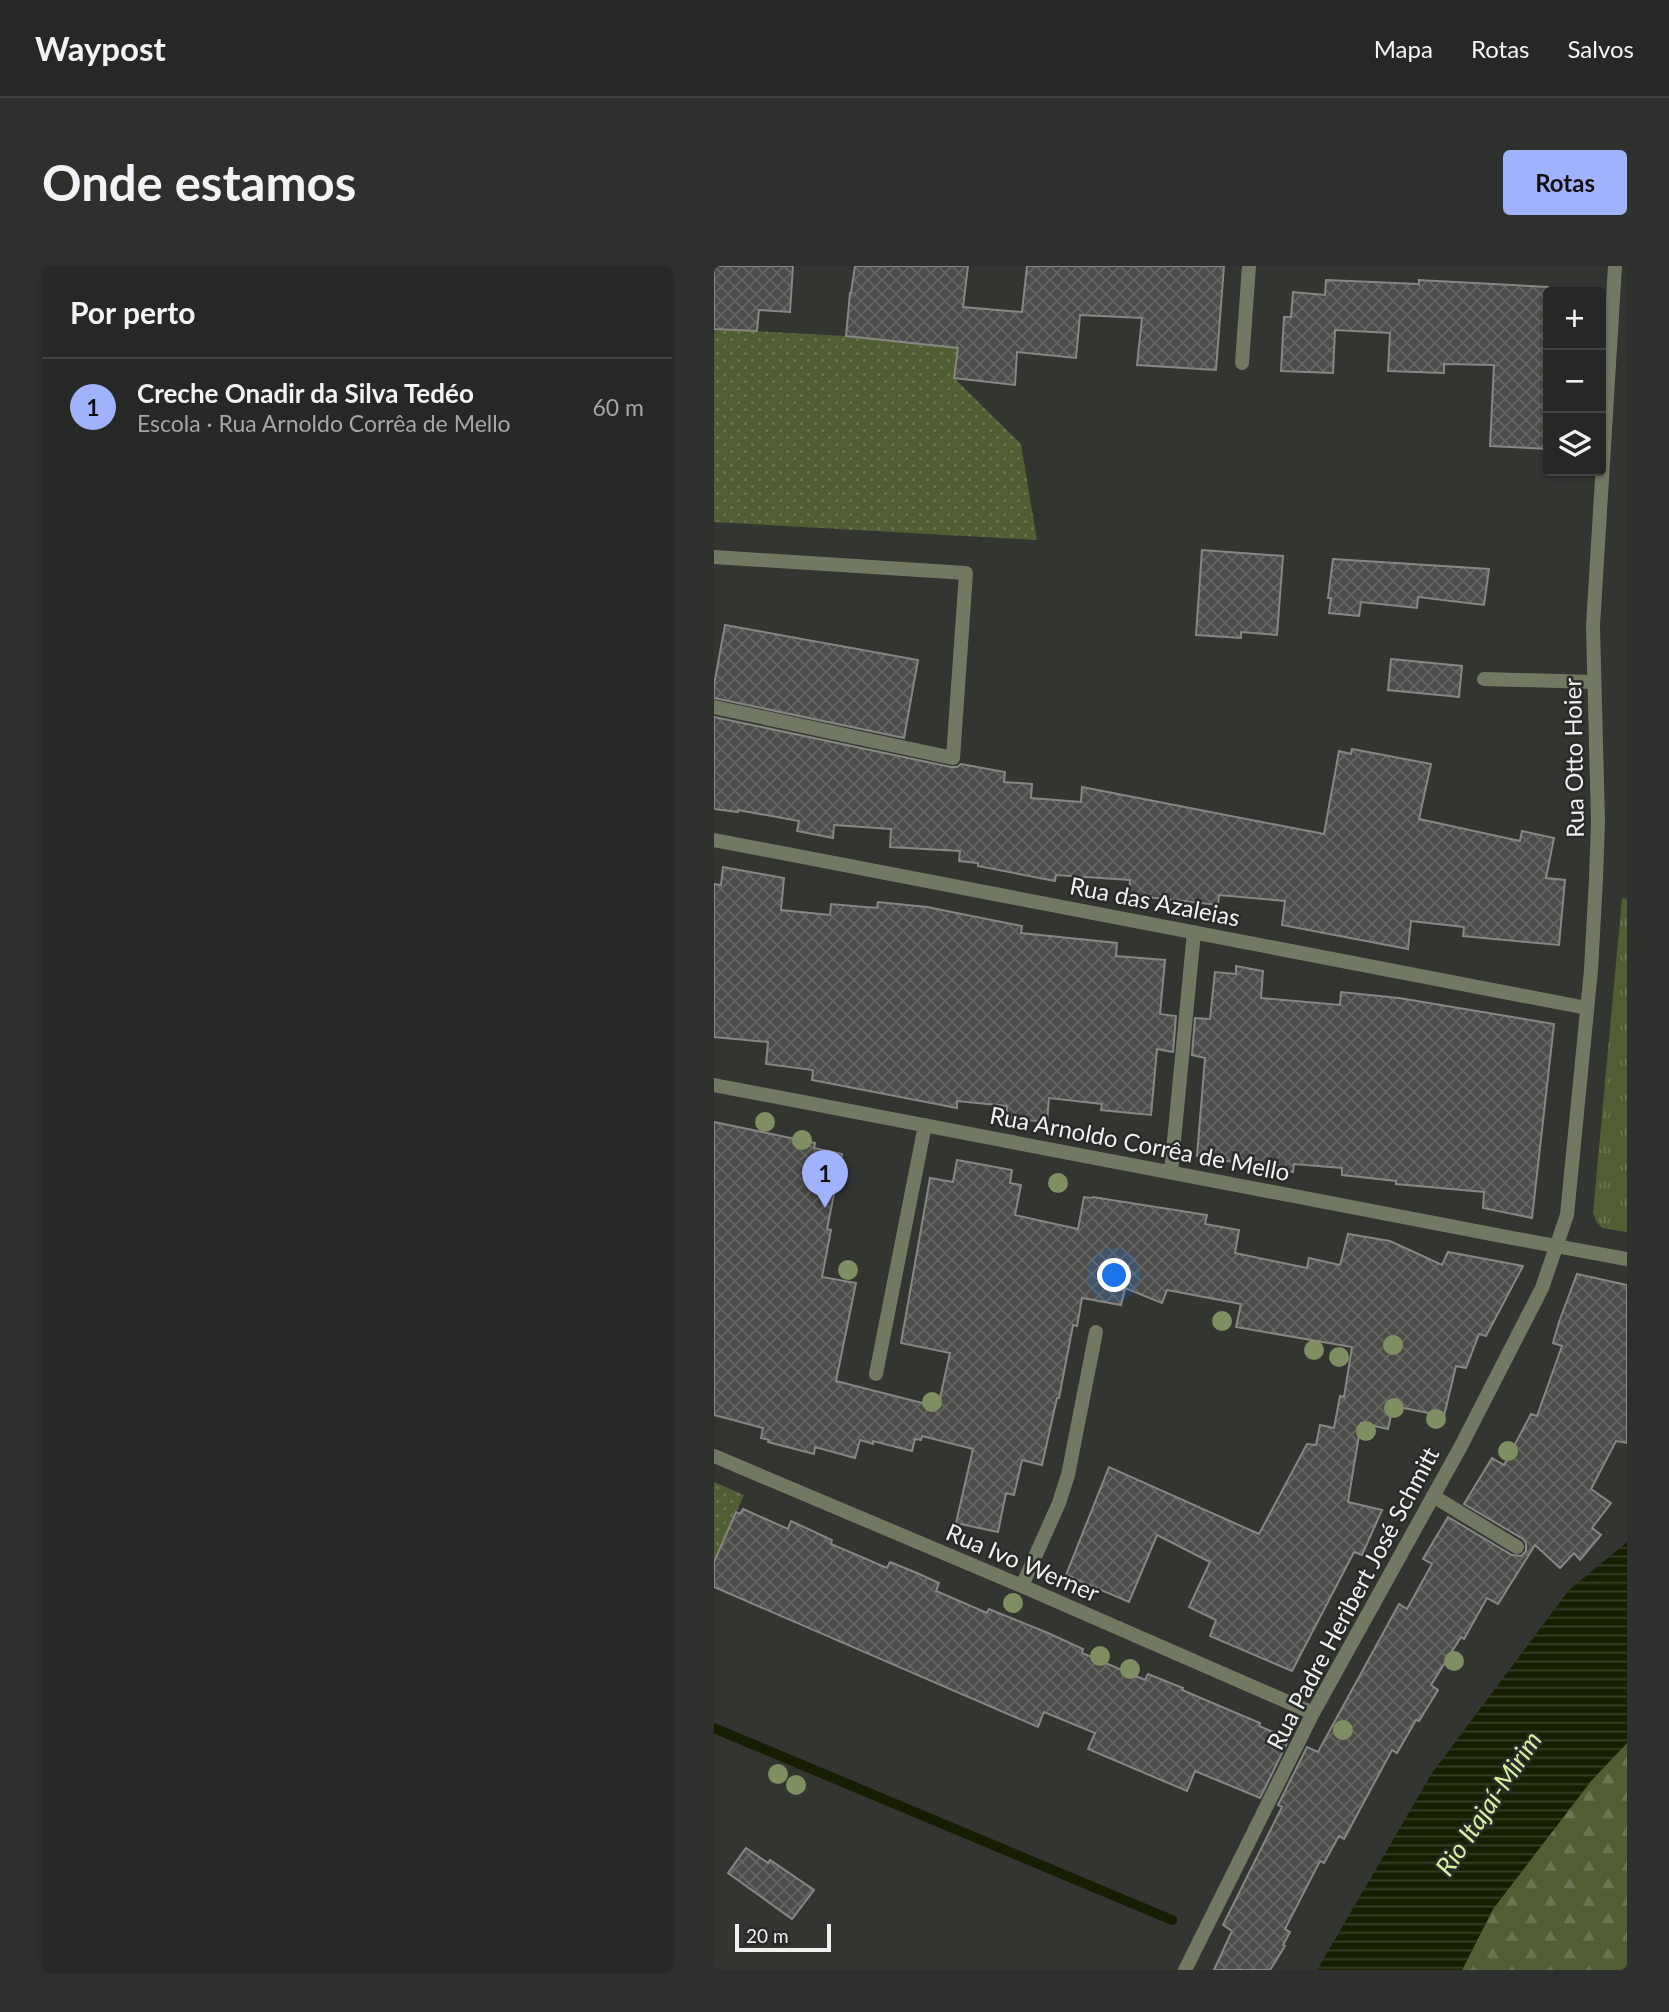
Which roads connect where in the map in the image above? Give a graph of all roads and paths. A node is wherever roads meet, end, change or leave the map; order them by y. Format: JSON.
{"nodes":[{"id":1,"x":1249,"y":266,"type":"edge"},
{"id":2,"x":1615,"y":266,"type":"edge"},
{"id":3,"x":1242,"y":363,"type":"dead end"},
{"id":4,"x":714,"y":557,"type":"edge"},
{"id":5,"x":1484,"y":679,"type":"dead end"},
{"id":6,"x":1594,"y":682,"type":"junction"},
{"id":7,"x":714,"y":707,"type":"edge"},
{"id":8,"x":714,"y":840,"type":"edge"},
{"id":9,"x":1194,"y":932,"type":"junction"},
{"id":10,"x":1587,"y":1008,"type":"junction"},
{"id":11,"x":714,"y":1085,"type":"edge"},
{"id":12,"x":925,"y":1125,"type":"junction"},
{"id":13,"x":1171,"y":1172,"type":"junction"},
{"id":14,"x":1557,"y":1247,"type":"junction"},
{"id":15,"x":1627,"y":1259,"type":"edge"},
{"id":16,"x":1096,"y":1332,"type":"dead end"},
{"id":17,"x":876,"y":1374,"type":"dead end"},
{"id":18,"x":714,"y":1456,"type":"edge"},
{"id":19,"x":1433,"y":1496,"type":"junction"},
{"id":20,"x":1517,"y":1547,"type":"dead end"},
{"id":21,"x":1022,"y":1586,"type":"junction"},
{"id":22,"x":1313,"y":1713,"type":"junction"},
{"id":23,"x":1185,"y":1970,"type":"edge"}],
"edges":[{"from":1,"to":3,"type":"street"},
{"from":2,"to":6,"type":"street","name":"Rua Otto Hoier"},
{"from":4,"to":7,"type":"street"},
{"from":5,"to":6,"type":"street"},
{"from":6,"to":10,"type":"street","name":"Rua Otto Hoier"},
{"from":8,"to":9,"type":"street","name":"Rua das Azaleias"},
{"from":9,"to":10,"type":"street","name":"Rua das Azaleias"},
{"from":9,"to":13,"type":"street"},
{"from":10,"to":14,"type":"street","name":"Rua Otto Hoier"},
{"from":11,"to":12,"type":"street","name":"Rua Arnoldo Corrêa de Mello"},
{"from":12,"to":13,"type":"street","name":"Rua Arnoldo Corrêa de Mello"},
{"from":12,"to":17,"type":"street"},
{"from":13,"to":14,"type":"street","name":"Rua Arnoldo Corrêa de Mello"},
{"from":14,"to":15,"type":"street","name":"Rua Arnoldo Corrêa de Mello"},
{"from":14,"to":19,"type":"street","name":"Rua Padre Heribert José Schmitt"},
{"from":16,"to":21,"type":"street"},
{"from":18,"to":21,"type":"street","name":"Rua Ivo Werner"},
{"from":19,"to":20,"type":"street"},
{"from":19,"to":22,"type":"street","name":"Rua Padre Heribert José Schmitt"},
{"from":21,"to":22,"type":"street","name":"Rua Ivo Werner"},
{"from":22,"to":23,"type":"street","name":"Rua Padre Heribert José Schmitt"}]}
